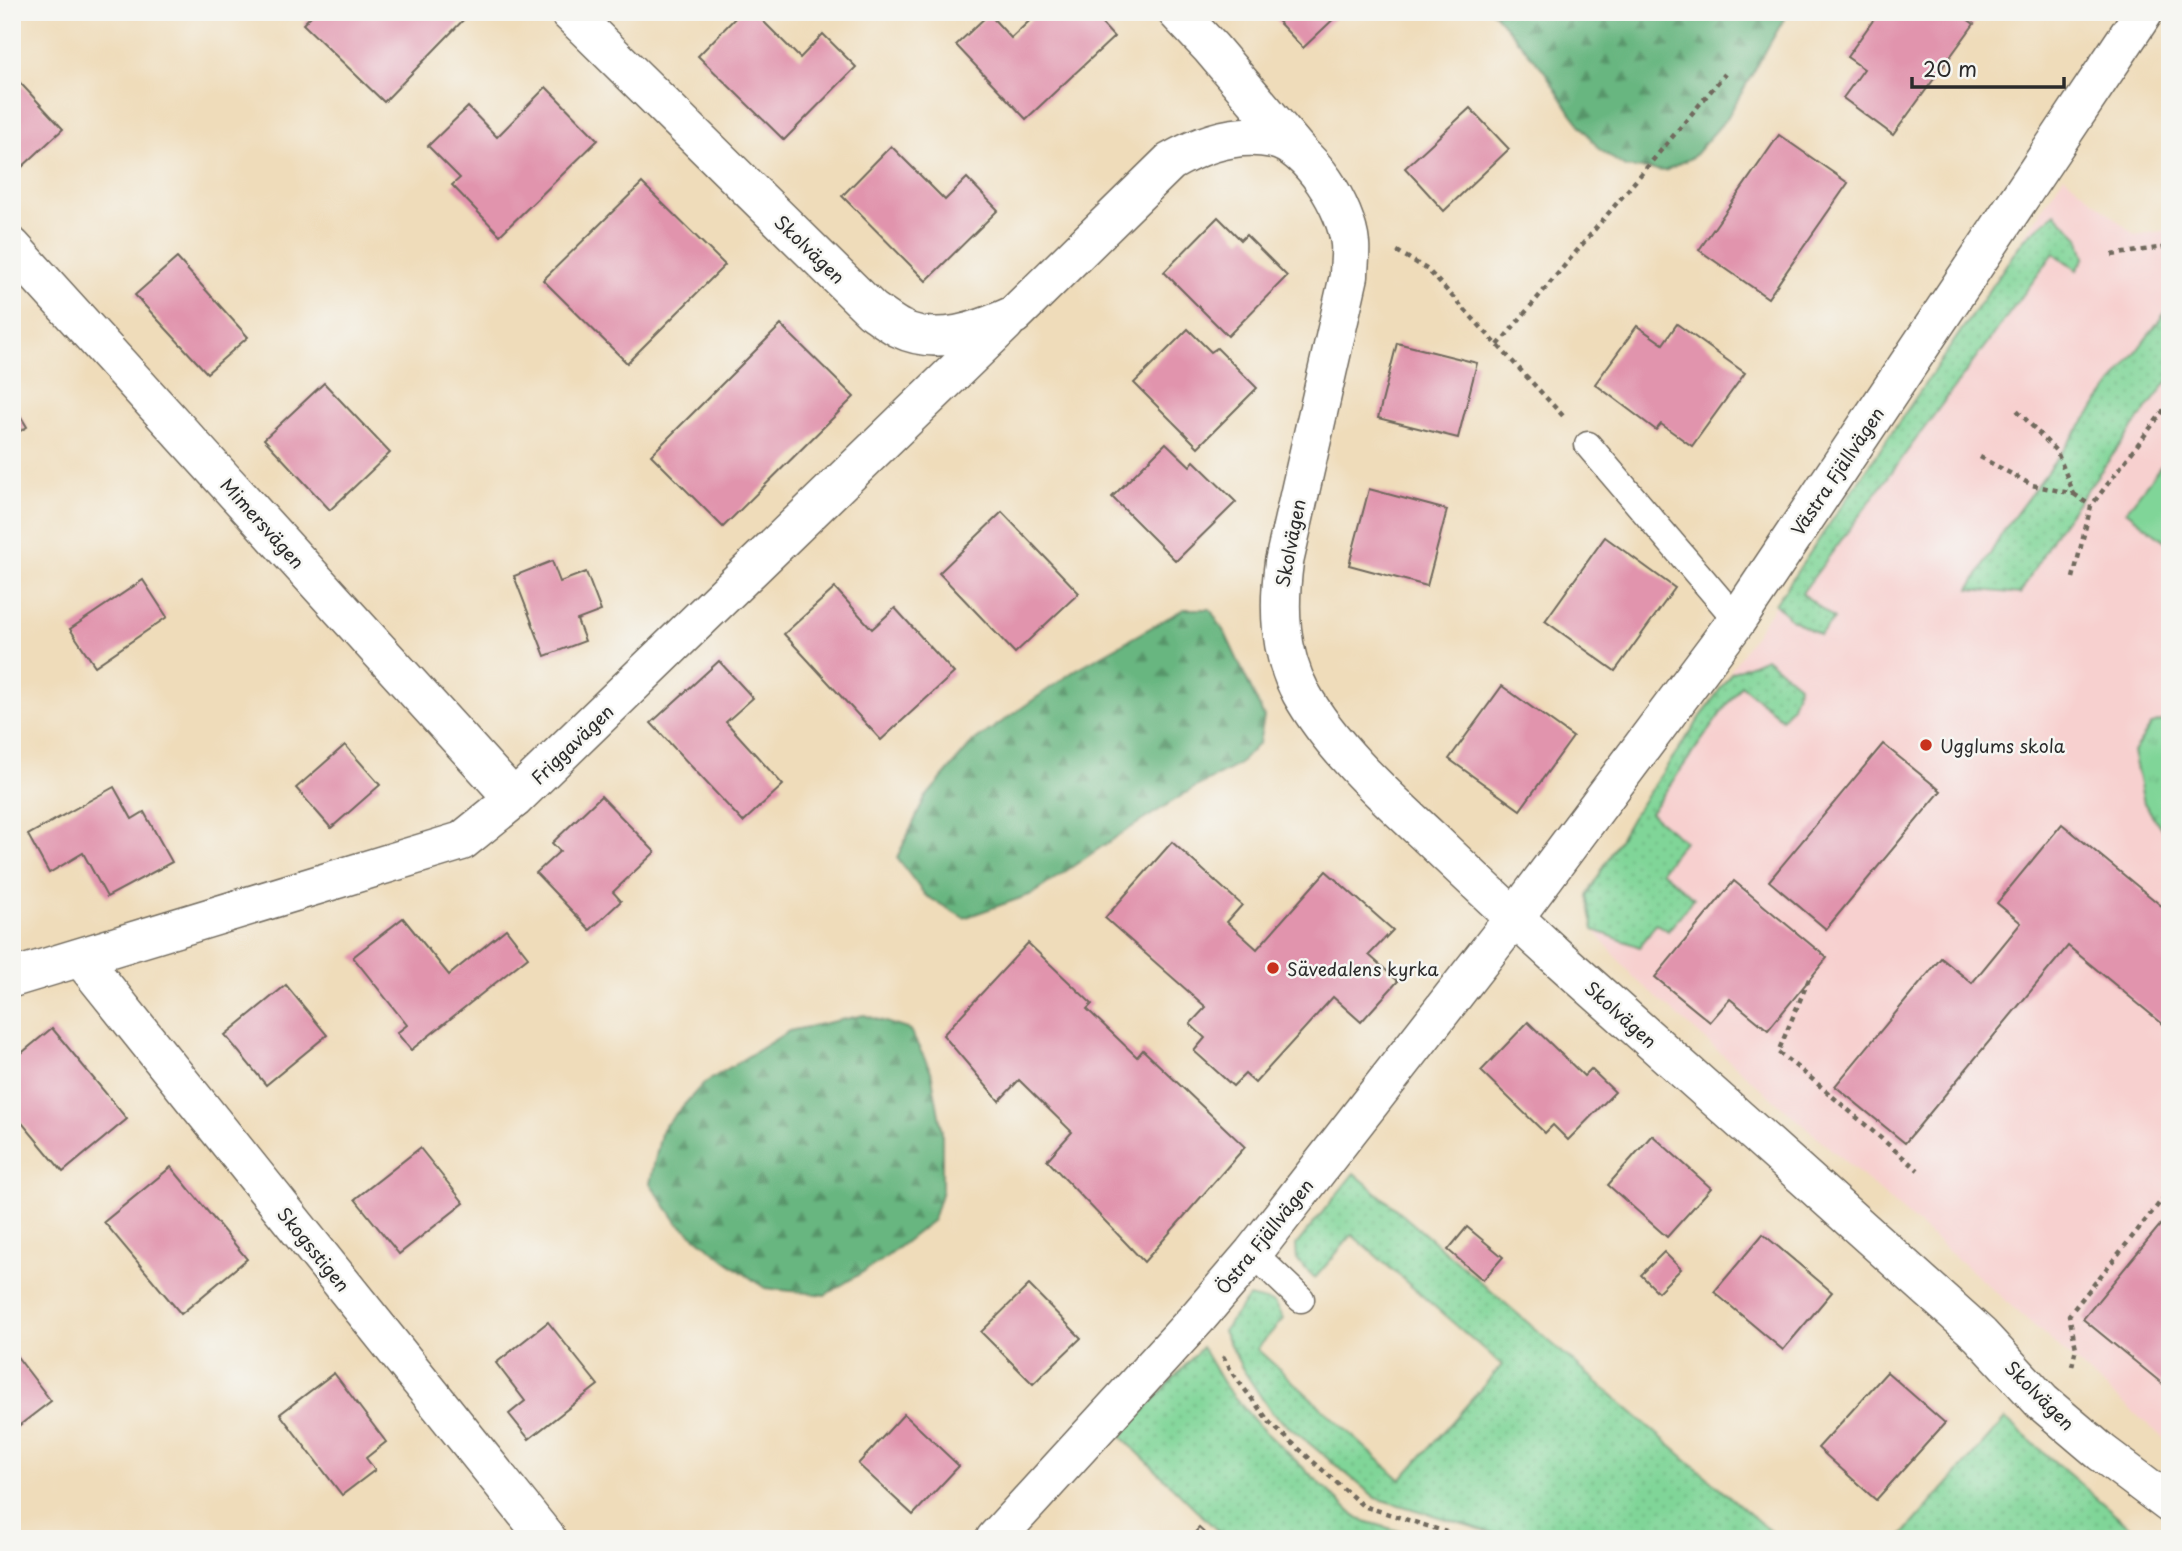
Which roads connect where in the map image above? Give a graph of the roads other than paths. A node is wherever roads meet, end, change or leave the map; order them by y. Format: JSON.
{"nodes":[{"id":1,"x":569,"y":12,"type":"edge"},
{"id":2,"x":1177,"y":12,"type":"edge"},
{"id":3,"x":2144,"y":12,"type":"edge"},
{"id":4,"x":1300,"y":154,"type":"junction"},
{"id":5,"x":12,"y":247,"type":"edge"},
{"id":6,"x":1014,"y":314,"type":"junction"},
{"id":7,"x":1588,"y":445,"type":"road end"},
{"id":8,"x":1737,"y":620,"type":"junction"},
{"id":9,"x":514,"y":799,"type":"junction"},
{"id":10,"x":1514,"y":918,"type":"junction"},
{"id":11,"x":81,"y":958,"type":"junction"},
{"id":12,"x":12,"y":978,"type":"edge"},
{"id":13,"x":1253,"y":1253,"type":"junction"},
{"id":14,"x":1301,"y":1299,"type":"dead end"},
{"id":15,"x":2170,"y":1504,"type":"edge"},
{"id":16,"x":547,"y":1539,"type":"edge"},
{"id":17,"x":995,"y":1539,"type":"edge"}],
"edges":[{"from":1,"to":6,"type":"street","name":"Skolvägen"},
{"from":2,"to":4,"type":"street"},
{"from":3,"to":8,"type":"street","name":"Västra Fjällvägen"},
{"from":4,"to":6,"type":"street","name":"Skolvägen"},
{"from":4,"to":10,"type":"street","name":"Skolvägen"},
{"from":5,"to":9,"type":"street","name":"Mimersvägen"},
{"from":6,"to":9,"type":"street","name":"Friggavägen"},
{"from":7,"to":8,"type":"lane"},
{"from":8,"to":10,"type":"street","name":"Västra Fjällvägen"},
{"from":9,"to":11,"type":"street","name":"Friggavägen"},
{"from":10,"to":13,"type":"street","name":"Östra Fjällvägen"},
{"from":10,"to":15,"type":"street","name":"Skolvägen"},
{"from":11,"to":12,"type":"street","name":"Friggavägen"},
{"from":11,"to":16,"type":"street","name":"Skogsstigen"},
{"from":13,"to":14,"type":"lane"},
{"from":13,"to":17,"type":"street","name":"Östra Fjällvägen"}]}
